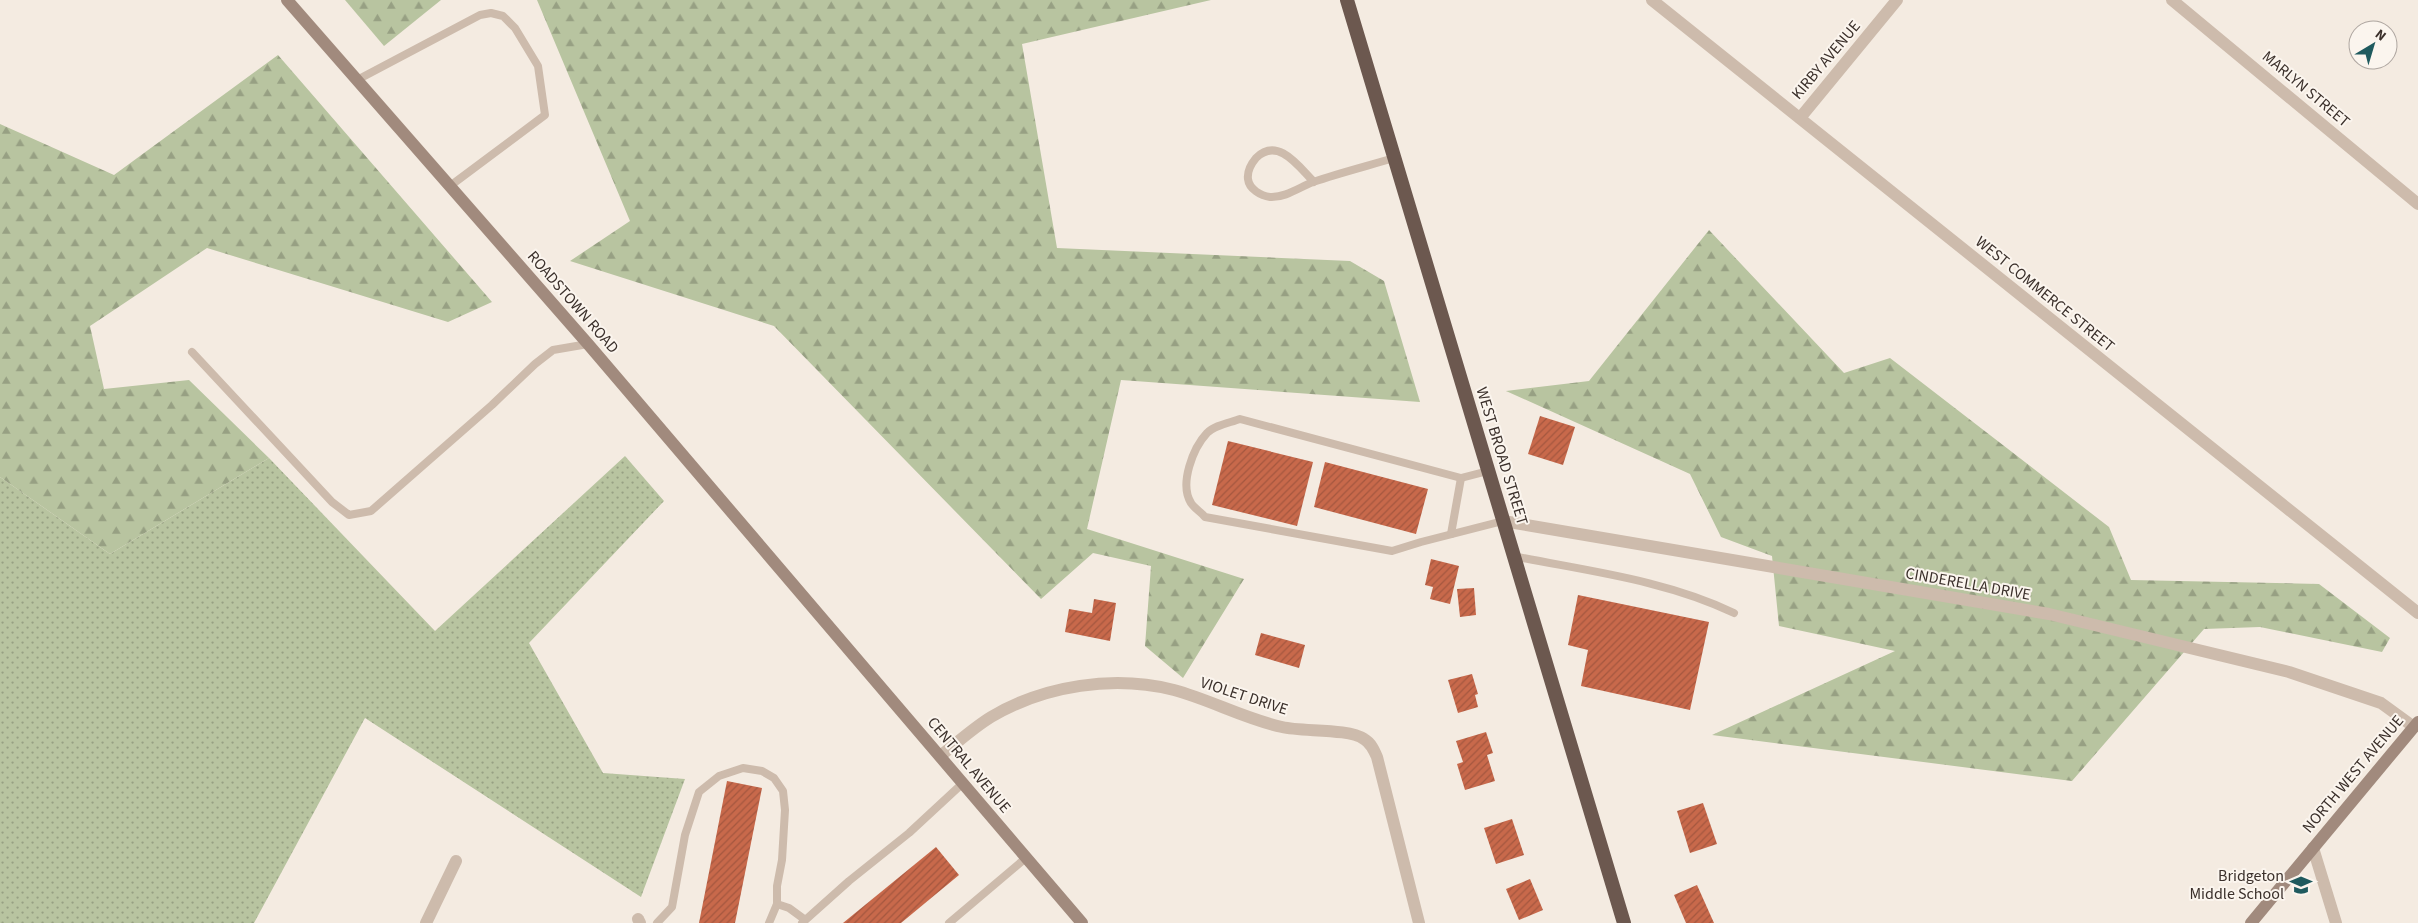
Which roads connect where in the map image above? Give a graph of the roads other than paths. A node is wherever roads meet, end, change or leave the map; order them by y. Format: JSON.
{"nodes":[{"id":1,"x":287,"y":0,"type":"edge"},
{"id":2,"x":1346,"y":0,"type":"edge"},
{"id":3,"x":1652,"y":0,"type":"edge"},
{"id":4,"x":1897,"y":0,"type":"edge"},
{"id":5,"x":2172,"y":0,"type":"edge"},
{"id":6,"x":357,"y":80,"type":"junction"},
{"id":7,"x":1800,"y":118,"type":"junction"},
{"id":8,"x":1394,"y":158,"type":"junction"},
{"id":9,"x":1314,"y":182,"type":"junction"},
{"id":10,"x":450,"y":186,"type":"junction"},
{"id":11,"x":2418,"y":204,"type":"edge"},
{"id":12,"x":588,"y":344,"type":"junction"},
{"id":13,"x":192,"y":352,"type":"dead end"},
{"id":14,"x":1488,"y":471,"type":"junction"},
{"id":15,"x":1461,"y":478,"type":"junction"},
{"id":16,"x":1503,"y":521,"type":"junction"},
{"id":17,"x":1451,"y":534,"type":"junction"},
{"id":18,"x":1513,"y":556,"type":"junction"},
{"id":19,"x":1734,"y":613,"type":"dead end"},
{"id":20,"x":2418,"y":613,"type":"edge"},
{"id":21,"x":831,"y":629,"type":"joint"},
{"id":22,"x":2416,"y":724,"type":"edge"},
{"id":23,"x":940,"y":756,"type":"junction"},
{"id":24,"x":963,"y":783,"type":"junction"},
{"id":25,"x":2313,"y":848,"type":"junction"},
{"id":26,"x":1026,"y":857,"type":"junction"},
{"id":27,"x":456,"y":860,"type":"dead end"},
{"id":28,"x":777,"y":904,"type":"junction"},
{"id":29,"x":803,"y":921,"type":"edge"},
{"id":30,"x":426,"y":923,"type":"edge"},
{"id":31,"x":657,"y":923,"type":"edge"},
{"id":32,"x":769,"y":923,"type":"edge"},
{"id":33,"x":949,"y":923,"type":"edge"},
{"id":34,"x":1082,"y":923,"type":"edge"},
{"id":35,"x":1418,"y":923,"type":"edge"},
{"id":36,"x":1624,"y":923,"type":"edge"},
{"id":37,"x":2251,"y":923,"type":"edge"},
{"id":38,"x":2336,"y":923,"type":"edge"}],
"edges":[{"from":1,"to":6,"type":"main road","name":"ROADSTOWN ROAD"},
{"from":2,"to":8,"type":"highway","name":"WEST BROAD STREET"},
{"from":3,"to":7,"type":"street","name":"WEST COMMERCE STREET"},
{"from":4,"to":7,"type":"street","name":"KIRBY AVENUE"},
{"from":5,"to":11,"type":"street","name":"MARLYN STREET"},
{"from":6,"to":10,"type":"main road","name":"ROADSTOWN ROAD"},
{"from":6,"to":10,"type":"lane"},
{"from":7,"to":20,"type":"street","name":"WEST COMMERCE STREET"},
{"from":8,"to":9,"type":"lane"},
{"from":8,"to":14,"type":"highway","name":"WEST BROAD STREET"},
{"from":9,"to":9,"type":"lane"},
{"from":10,"to":12,"type":"main road","name":"ROADSTOWN ROAD"},
{"from":12,"to":13,"type":"lane"},
{"from":12,"to":21,"type":"main road","name":"ROADSTOWN ROAD"},
{"from":14,"to":15,"type":"lane"},
{"from":14,"to":16,"type":"highway","name":"WEST BROAD STREET"},
{"from":15,"to":17,"type":"lane"},
{"from":15,"to":17,"type":"lane"},
{"from":16,"to":17,"type":"lane"},
{"from":16,"to":18,"type":"highway","name":"WEST BROAD STREET"},
{"from":16,"to":22,"type":"street","name":"CINDERELLA DRIVE"},
{"from":18,"to":19,"type":"lane"},
{"from":18,"to":36,"type":"highway","name":"WEST BROAD STREET"},
{"from":21,"to":23,"type":"main road","name":"CENTRAL AVENUE"},
{"from":22,"to":25,"type":"main road","name":"NORTH WEST AVENUE"},
{"from":23,"to":24,"type":"main road","name":"CENTRAL AVENUE"},
{"from":23,"to":35,"type":"street","name":"VIOLET DRIVE"},
{"from":24,"to":26,"type":"main road","name":"CENTRAL AVENUE"},
{"from":24,"to":29,"type":"lane"},
{"from":25,"to":37,"type":"main road","name":"NORTH WEST AVENUE"},
{"from":25,"to":38,"type":"street"},
{"from":26,"to":33,"type":"lane"},
{"from":26,"to":34,"type":"main road","name":"CENTRAL AVENUE"},
{"from":27,"to":30,"type":"street"},
{"from":28,"to":29,"type":"lane"},
{"from":28,"to":31,"type":"lane"},
{"from":28,"to":32,"type":"lane"}]}
